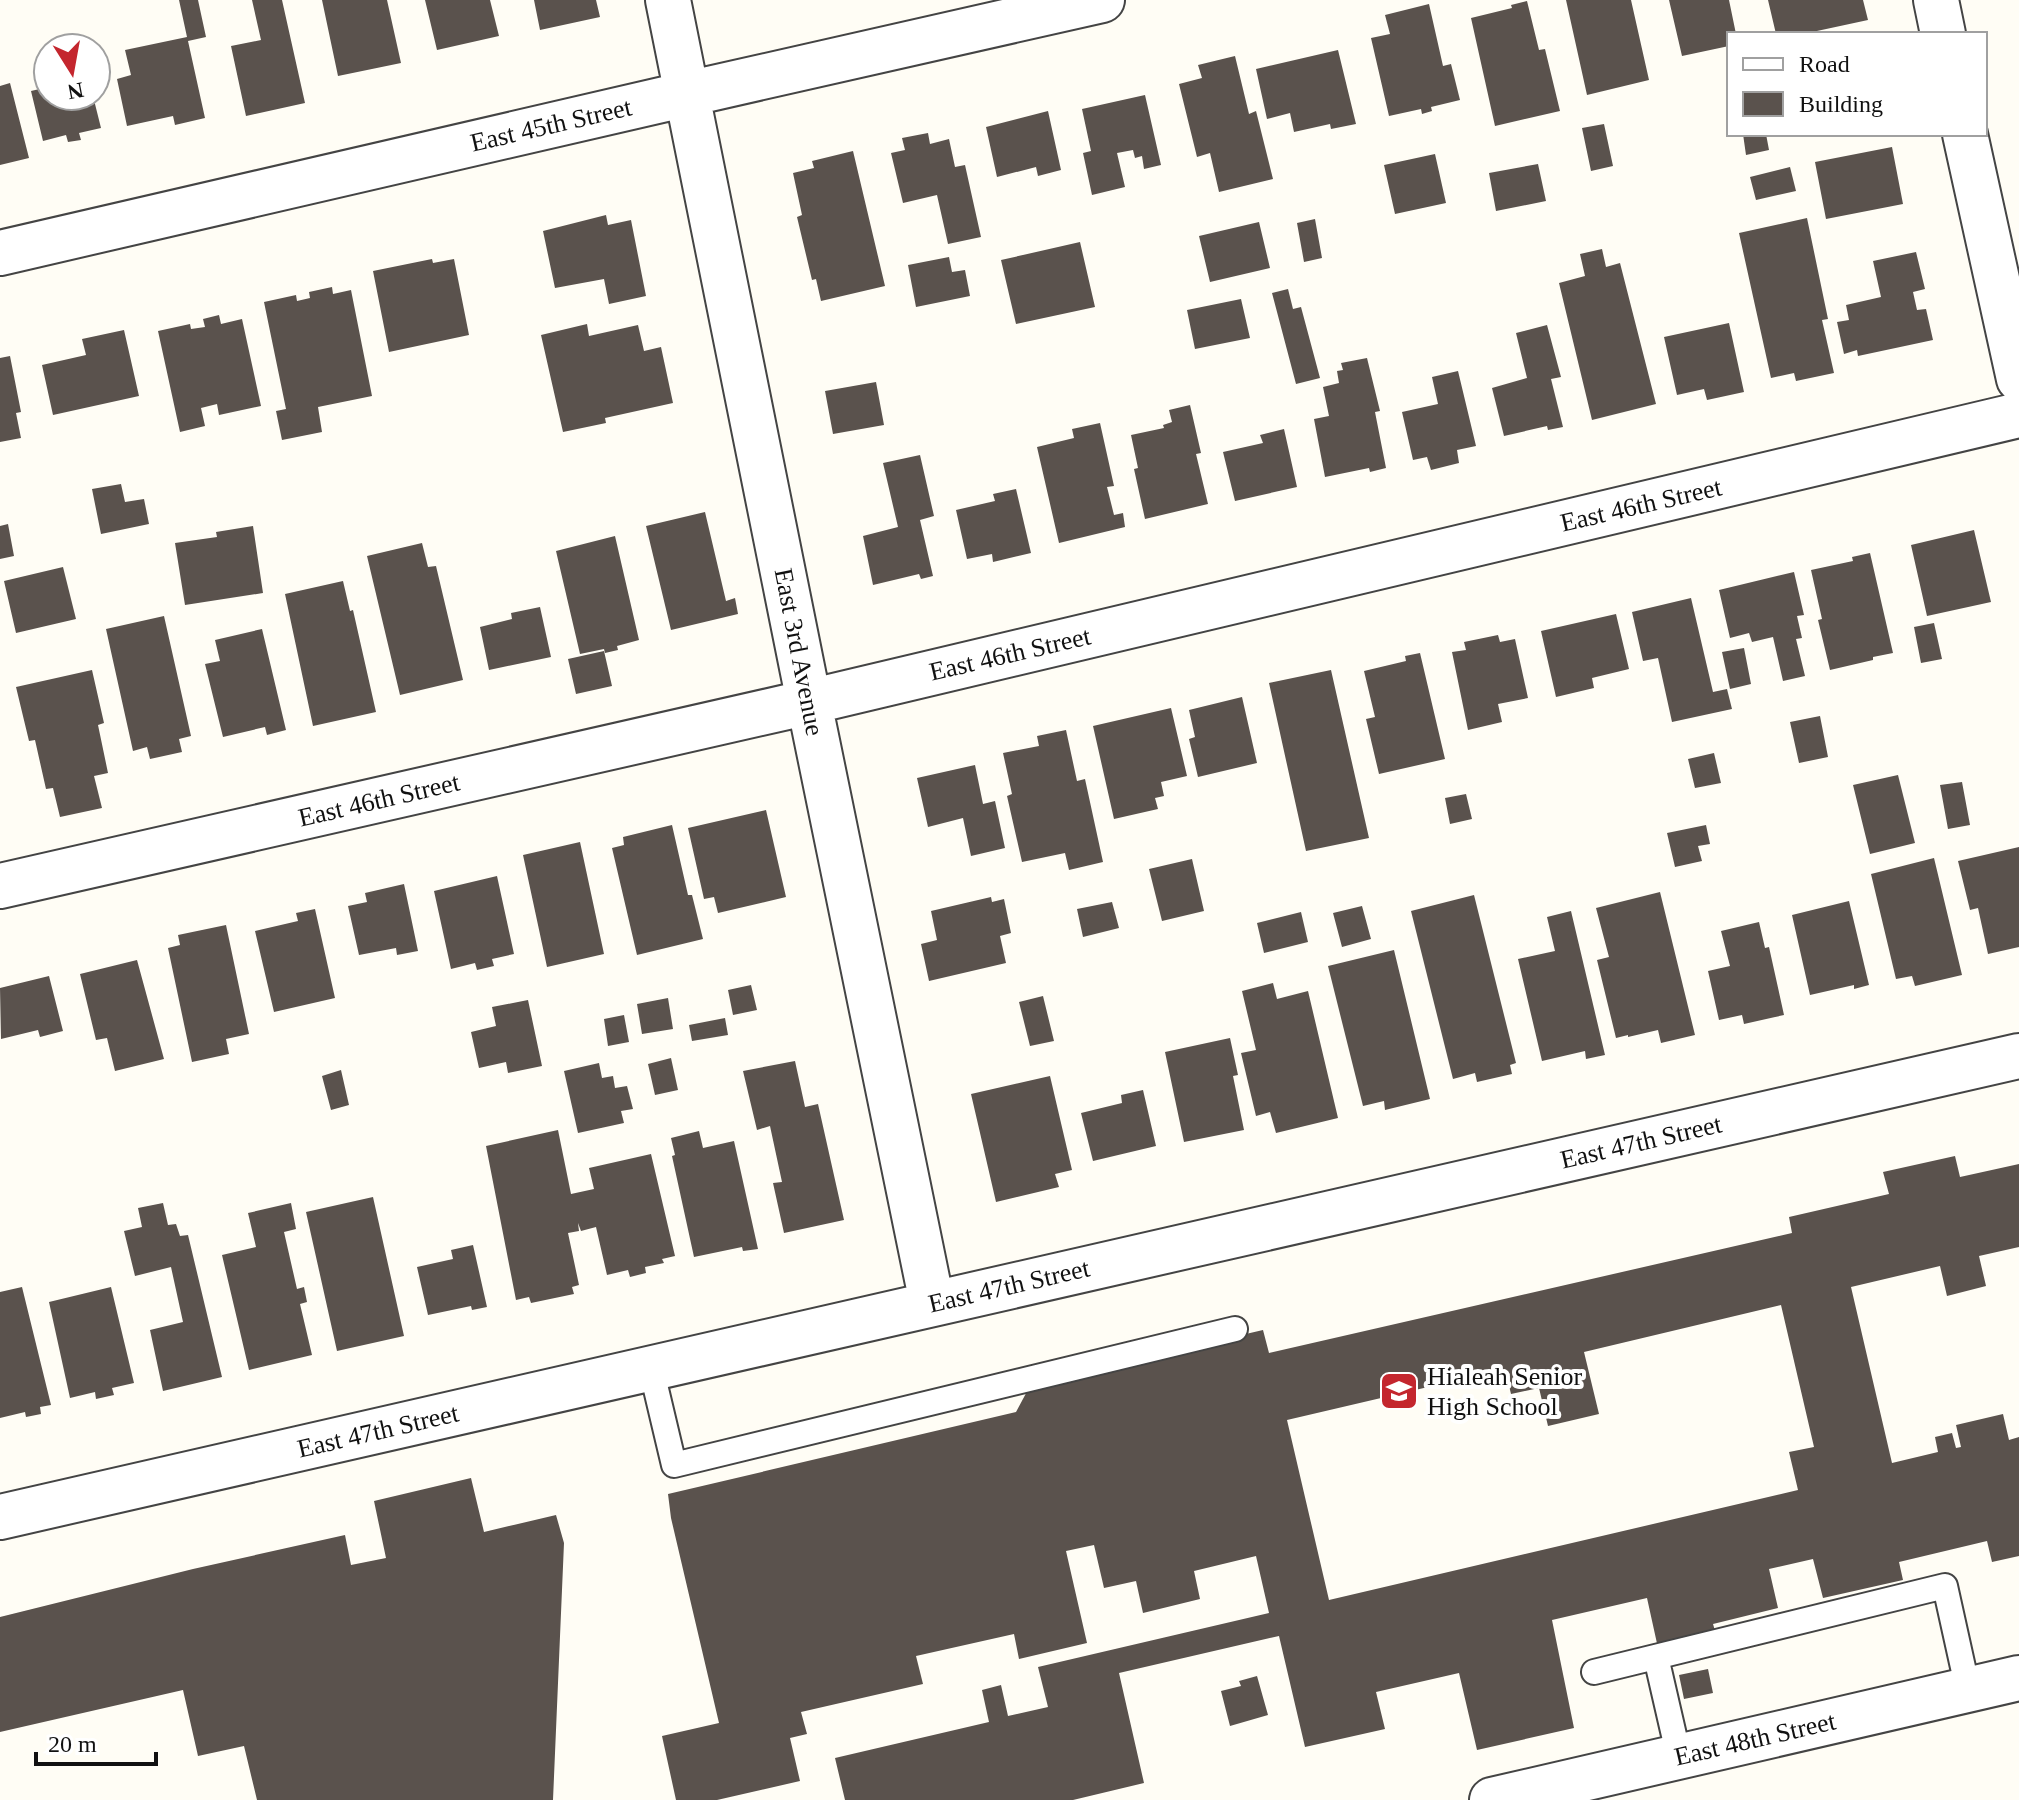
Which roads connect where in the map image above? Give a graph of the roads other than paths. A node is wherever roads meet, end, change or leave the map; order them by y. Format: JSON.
{"nodes":[{"id":1,"x":668,"y":0,"type":"edge"},
{"id":2,"x":1102,"y":0,"type":"edge"},
{"id":3,"x":1936,"y":0,"type":"edge"},
{"id":4,"x":1943,"y":32,"type":"edge"},
{"id":5,"x":687,"y":94,"type":"junction"},
{"id":6,"x":1965,"y":136,"type":"edge"},
{"id":7,"x":0,"y":253,"type":"edge"},
{"id":8,"x":2019,"y":379,"type":"edge"},
{"id":9,"x":2019,"y":415,"type":"edge"},
{"id":10,"x":809,"y":702,"type":"junction"},
{"id":11,"x":0,"y":886,"type":"edge"},
{"id":12,"x":2019,"y":1056,"type":"edge"},
{"id":13,"x":932,"y":1303,"type":"junction"},
{"id":14,"x":1235,"y":1329,"type":"dead end"},
{"id":15,"x":651,"y":1368,"type":"junction"},
{"id":16,"x":0,"y":1517,"type":"edge"},
{"id":17,"x":1656,"y":1657,"type":"junction"},
{"id":18,"x":1594,"y":1672,"type":"dead end"},
{"id":19,"x":2019,"y":1678,"type":"edge"},
{"id":20,"x":1968,"y":1690,"type":"junction"},
{"id":21,"x":1679,"y":1757,"type":"junction"},
{"id":22,"x":1492,"y":1800,"type":"edge"}],
"edges":[{"from":1,"to":5,"type":"street","name":"East 3rd Avenue"},
{"from":2,"to":5,"type":"street","name":"East 45th Street"},
{"from":3,"to":4,"type":"street"},
{"from":5,"to":7,"type":"street","name":"East 45th Street"},
{"from":5,"to":10,"type":"street","name":"East 3rd Avenue"},
{"from":6,"to":8,"type":"street"},
{"from":9,"to":10,"type":"street","name":"East 46th Street"},
{"from":10,"to":11,"type":"street","name":"East 46th Street"},
{"from":10,"to":13,"type":"street","name":"East 3rd Avenue"},
{"from":12,"to":13,"type":"street","name":"East 47th Street"},
{"from":13,"to":15,"type":"street","name":"East 47th Street"},
{"from":14,"to":15,"type":"lane"},
{"from":15,"to":16,"type":"street","name":"East 47th Street"},
{"from":17,"to":18,"type":"lane"},
{"from":17,"to":20,"type":"lane"},
{"from":17,"to":21,"type":"lane"},
{"from":19,"to":20,"type":"street","name":"East 48th Street"},
{"from":20,"to":21,"type":"street","name":"East 48th Street"},
{"from":21,"to":22,"type":"street","name":"East 48th Street"}]}
